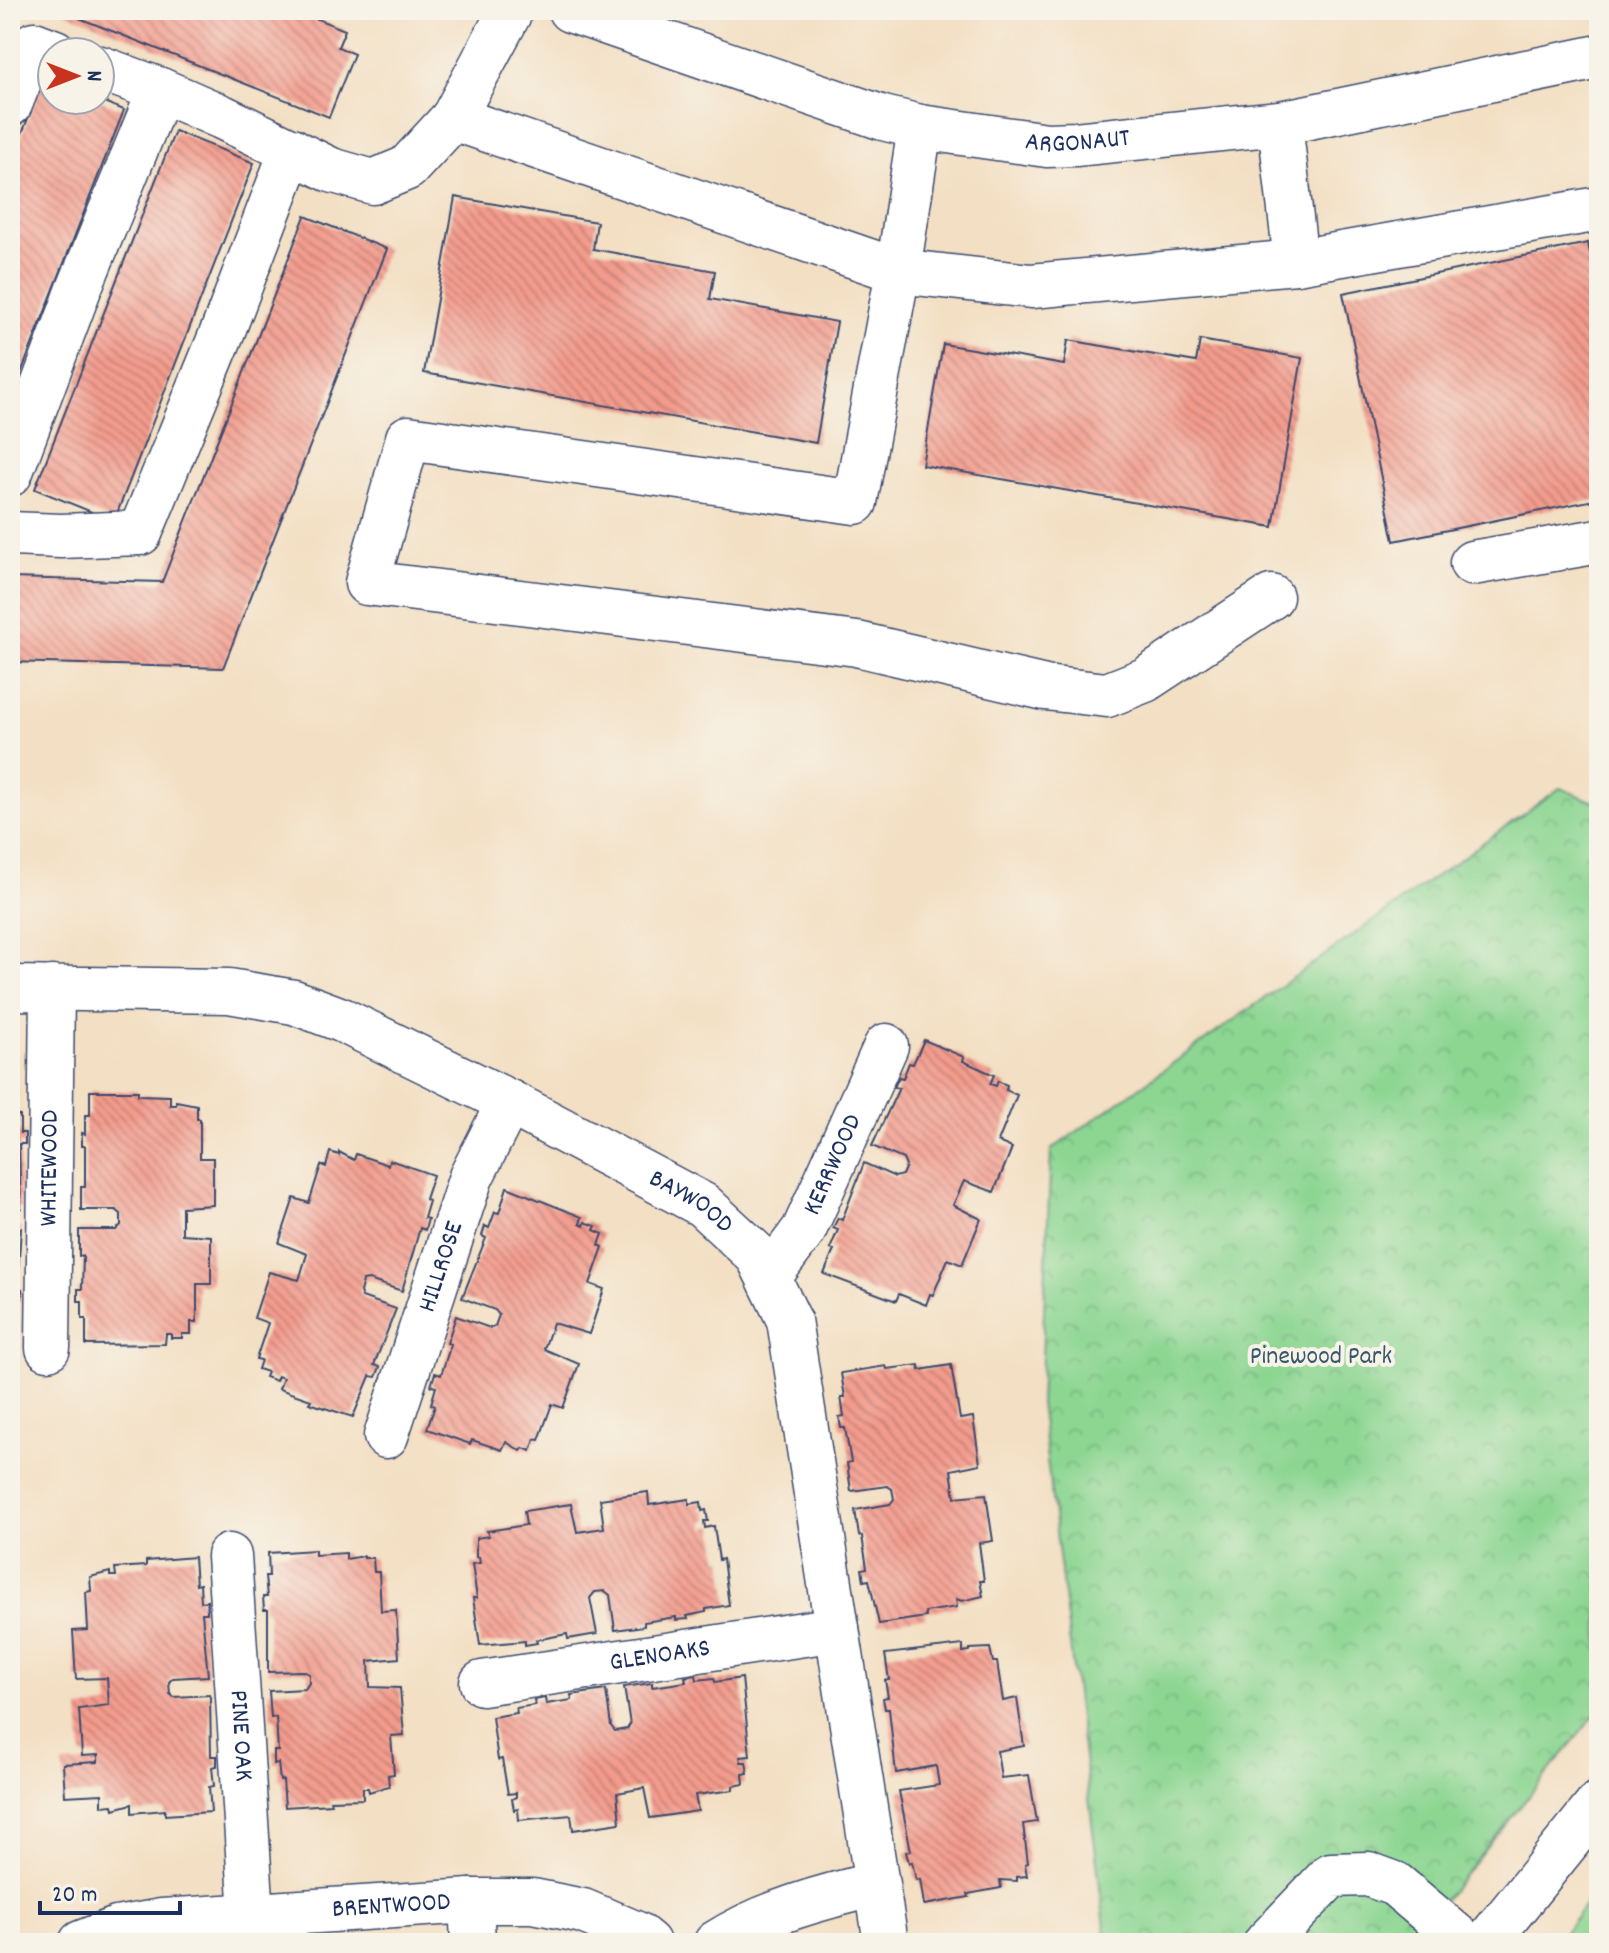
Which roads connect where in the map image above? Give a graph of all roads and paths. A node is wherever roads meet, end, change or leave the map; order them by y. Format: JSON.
{"nodes":[{"id":1,"x":511,"y":10,"type":"edge"},
{"id":2,"x":570,"y":10,"type":"edge"},
{"id":3,"x":36,"y":45,"type":"edge"},
{"id":4,"x":1599,"y":57,"type":"edge"},
{"id":5,"x":116,"y":74,"type":"edge"},
{"id":6,"x":160,"y":90,"type":"junction"},
{"id":7,"x":10,"y":104,"type":"edge"},
{"id":8,"x":453,"y":118,"type":"junction"},
{"id":9,"x":1280,"y":123,"type":"junction"},
{"id":10,"x":920,"y":127,"type":"junction"},
{"id":11,"x":292,"y":150,"type":"junction"},
{"id":12,"x":1599,"y":209,"type":"edge"},
{"id":13,"x":1296,"y":262,"type":"junction"},
{"id":14,"x":898,"y":271,"type":"junction"},
{"id":15,"x":10,"y":474,"type":"edge"},
{"id":16,"x":10,"y":534,"type":"edge"},
{"id":17,"x":1599,"y":541,"type":"edge"},
{"id":18,"x":1472,"y":563,"type":"dead end"},
{"id":19,"x":1271,"y":597,"type":"dead end"},
{"id":20,"x":31,"y":988,"type":"edge"},
{"id":21,"x":886,"y":1046,"type":"dead end"},
{"id":22,"x":509,"y":1102,"type":"junction"},
{"id":23,"x":769,"y":1277,"type":"junction"},
{"id":24,"x":48,"y":1348,"type":"dead end"},
{"id":25,"x":386,"y":1436,"type":"dead end"},
{"id":26,"x":229,"y":1556,"type":"dead end"},
{"id":27,"x":837,"y":1629,"type":"junction"},
{"id":28,"x":482,"y":1683,"type":"dead end"},
{"id":29,"x":1599,"y":1803,"type":"edge"},
{"id":30,"x":878,"y":1884,"type":"junction"},
{"id":31,"x":252,"y":1915,"type":"junction"},
{"id":32,"x":472,"y":1922,"type":"edge"},
{"id":33,"x":81,"y":1943,"type":"edge"},
{"id":34,"x":648,"y":1943,"type":"edge"},
{"id":35,"x":716,"y":1943,"type":"edge"},
{"id":36,"x":886,"y":1943,"type":"edge"},
{"id":37,"x":1266,"y":1943,"type":"edge"},
{"id":38,"x":1465,"y":1943,"type":"edge"},
{"id":39,"x":1486,"y":1943,"type":"edge"}],
"edges":[{"from":1,"to":8,"type":"street"},
{"from":2,"to":10,"type":"street","name":"ARGONAUT"},
{"from":3,"to":7,"type":"street"},
{"from":4,"to":9,"type":"street","name":"ARGONAUT"},
{"from":5,"to":6,"type":"street"},
{"from":6,"to":11,"type":"street"},
{"from":6,"to":15,"type":"street"},
{"from":8,"to":11,"type":"street"},
{"from":8,"to":14,"type":"street"},
{"from":9,"to":10,"type":"street","name":"ARGONAUT"},
{"from":9,"to":13,"type":"street"},
{"from":10,"to":14,"type":"street"},
{"from":11,"to":16,"type":"street"},
{"from":12,"to":13,"type":"street"},
{"from":13,"to":14,"type":"street"},
{"from":14,"to":19,"type":"street"},
{"from":17,"to":18,"type":"street"},
{"from":20,"to":22,"type":"street","name":"BAYWOOD"},
{"from":20,"to":24,"type":"street","name":"WHITEWOOD"},
{"from":21,"to":23,"type":"street","name":"KERRWOOD"},
{"from":22,"to":23,"type":"street","name":"BAYWOOD"},
{"from":22,"to":25,"type":"street","name":"HILLROSE"},
{"from":23,"to":27,"type":"street","name":"BAYWOOD"},
{"from":26,"to":31,"type":"street","name":"PINE OAK"},
{"from":27,"to":28,"type":"street","name":"GLENOAKS"},
{"from":27,"to":30,"type":"street","name":"BAYWOOD"},
{"from":29,"to":39,"type":"street"},
{"from":30,"to":35,"type":"street"},
{"from":30,"to":36,"type":"street","name":"BAYWOOD"},
{"from":31,"to":32,"type":"street","name":"BRENTWOOD"},
{"from":31,"to":33,"type":"street","name":"BRENTWOOD"},
{"from":32,"to":34,"type":"street","name":"BRENTWOOD"},
{"from":37,"to":38,"type":"street"}]}
